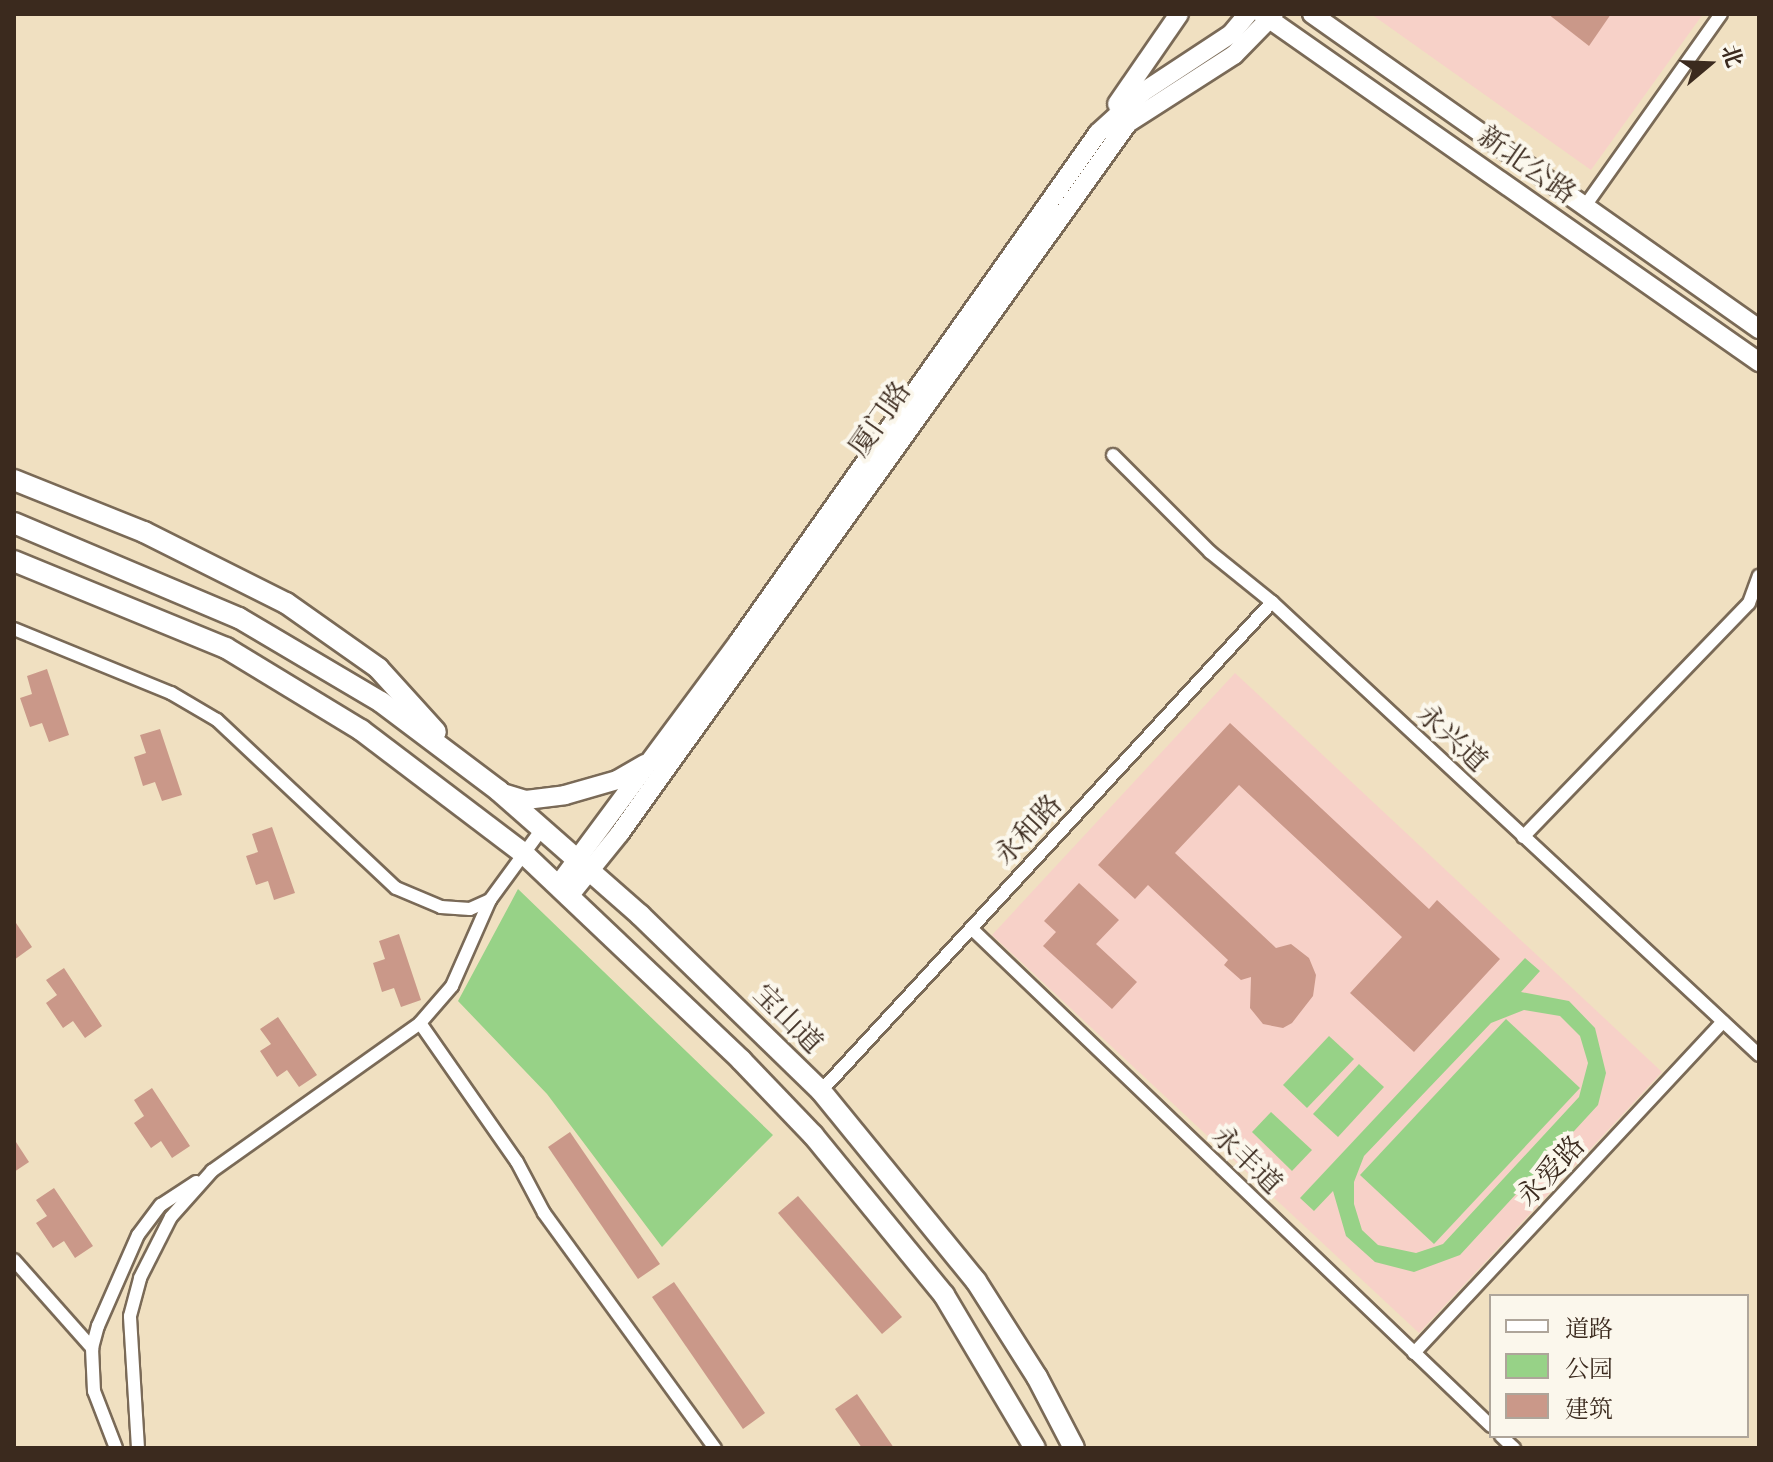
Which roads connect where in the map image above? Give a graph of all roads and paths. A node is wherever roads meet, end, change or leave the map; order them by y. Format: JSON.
{"nodes":[{"id":1,"x":1179,"y":14,"type":"edge"},
{"id":2,"x":1248,"y":14,"type":"edge"},
{"id":3,"x":1312,"y":14,"type":"edge"},
{"id":4,"x":1721,"y":14,"type":"edge"},
{"id":5,"x":1269,"y":16,"type":"edge"},
{"id":6,"x":1098,"y":133,"type":"junction"},
{"id":7,"x":1585,"y":206,"type":"junction"},
{"id":8,"x":1759,"y":329,"type":"edge"},
{"id":9,"x":1759,"y":362,"type":"edge"},
{"id":10,"x":1113,"y":455,"type":"dead end"},
{"id":11,"x":14,"y":480,"type":"edge"},
{"id":12,"x":14,"y":523,"type":"edge"},
{"id":13,"x":14,"y":561,"type":"edge"},
{"id":14,"x":1759,"y":576,"type":"edge"},
{"id":15,"x":1272,"y":602,"type":"junction"},
{"id":16,"x":14,"y":629,"type":"edge"},
{"id":17,"x":451,"y":751,"type":"junction"},
{"id":18,"x":657,"y":754,"type":"junction"},
{"id":19,"x":499,"y":791,"type":"junction"},
{"id":20,"x":542,"y":829,"type":"junction"},
{"id":21,"x":1523,"y":837,"type":"junction"},
{"id":22,"x":523,"y":853,"type":"junction"},
{"id":23,"x":585,"y":866,"type":"junction"},
{"id":24,"x":564,"y":890,"type":"junction"},
{"id":25,"x":490,"y":900,"type":"junction"},
{"id":26,"x":971,"y":928,"type":"junction"},
{"id":27,"x":1723,"y":1022,"type":"junction"},
{"id":28,"x":420,"y":1023,"type":"junction"},
{"id":29,"x":1759,"y":1055,"type":"edge"},
{"id":30,"x":821,"y":1091,"type":"junction"},
{"id":31,"x":212,"y":1171,"type":"junction"},
{"id":32,"x":14,"y":1260,"type":"edge"},
{"id":33,"x":92,"y":1348,"type":"junction"},
{"id":34,"x":1414,"y":1353,"type":"junction"},
{"id":35,"x":1489,"y":1424,"type":"edge"},
{"id":36,"x":116,"y":1448,"type":"edge"},
{"id":37,"x":138,"y":1448,"type":"edge"},
{"id":38,"x":715,"y":1448,"type":"edge"},
{"id":39,"x":1035,"y":1448,"type":"edge"},
{"id":40,"x":1074,"y":1448,"type":"edge"}],
"edges":[{"from":1,"to":6,"type":"street"},
{"from":2,"to":6,"type":"street","name":"厦门路"},
{"from":3,"to":7,"type":"street","name":"新北公路"},
{"from":4,"to":7,"type":"street"},
{"from":5,"to":9,"type":"street","name":"新北公路"},
{"from":5,"to":23,"type":"street","name":"厦门路"},
{"from":6,"to":18,"type":"street","name":"厦门路"},
{"from":7,"to":8,"type":"street","name":"新北公路"},
{"from":10,"to":15,"type":"street","name":"永兴道"},
{"from":11,"to":17,"type":"main road"},
{"from":12,"to":17,"type":"main road","name":"宝山道"},
{"from":13,"to":22,"type":"main road"},
{"from":14,"to":21,"type":"street"},
{"from":15,"to":21,"type":"street","name":"永兴道"},
{"from":15,"to":26,"type":"street","name":"永和路"},
{"from":16,"to":25,"type":"street"},
{"from":17,"to":19,"type":"main road","name":"宝山道"},
{"from":18,"to":19,"type":"street"},
{"from":18,"to":23,"type":"street","name":"厦门路"},
{"from":19,"to":20,"type":"main road","name":"宝山道"},
{"from":20,"to":22,"type":"street"},
{"from":20,"to":23,"type":"main road","name":"宝山道"},
{"from":21,"to":27,"type":"street","name":"永兴道"},
{"from":22,"to":24,"type":"main road"},
{"from":22,"to":25,"type":"street"},
{"from":23,"to":24,"type":"street","name":"厦门路"},
{"from":23,"to":30,"type":"main road","name":"宝山道"},
{"from":24,"to":39,"type":"main road"},
{"from":25,"to":28,"type":"street"},
{"from":26,"to":30,"type":"street","name":"永和路"},
{"from":26,"to":34,"type":"street","name":"永丰道"},
{"from":27,"to":29,"type":"street","name":"永兴道"},
{"from":27,"to":34,"type":"street","name":"永爱路"},
{"from":28,"to":31,"type":"street"},
{"from":28,"to":38,"type":"street"},
{"from":30,"to":40,"type":"main road","name":"宝山道"},
{"from":31,"to":33,"type":"street"},
{"from":31,"to":37,"type":"street"},
{"from":32,"to":33,"type":"street"},
{"from":33,"to":36,"type":"street"},
{"from":34,"to":35,"type":"street","name":"永丰道"}]}
